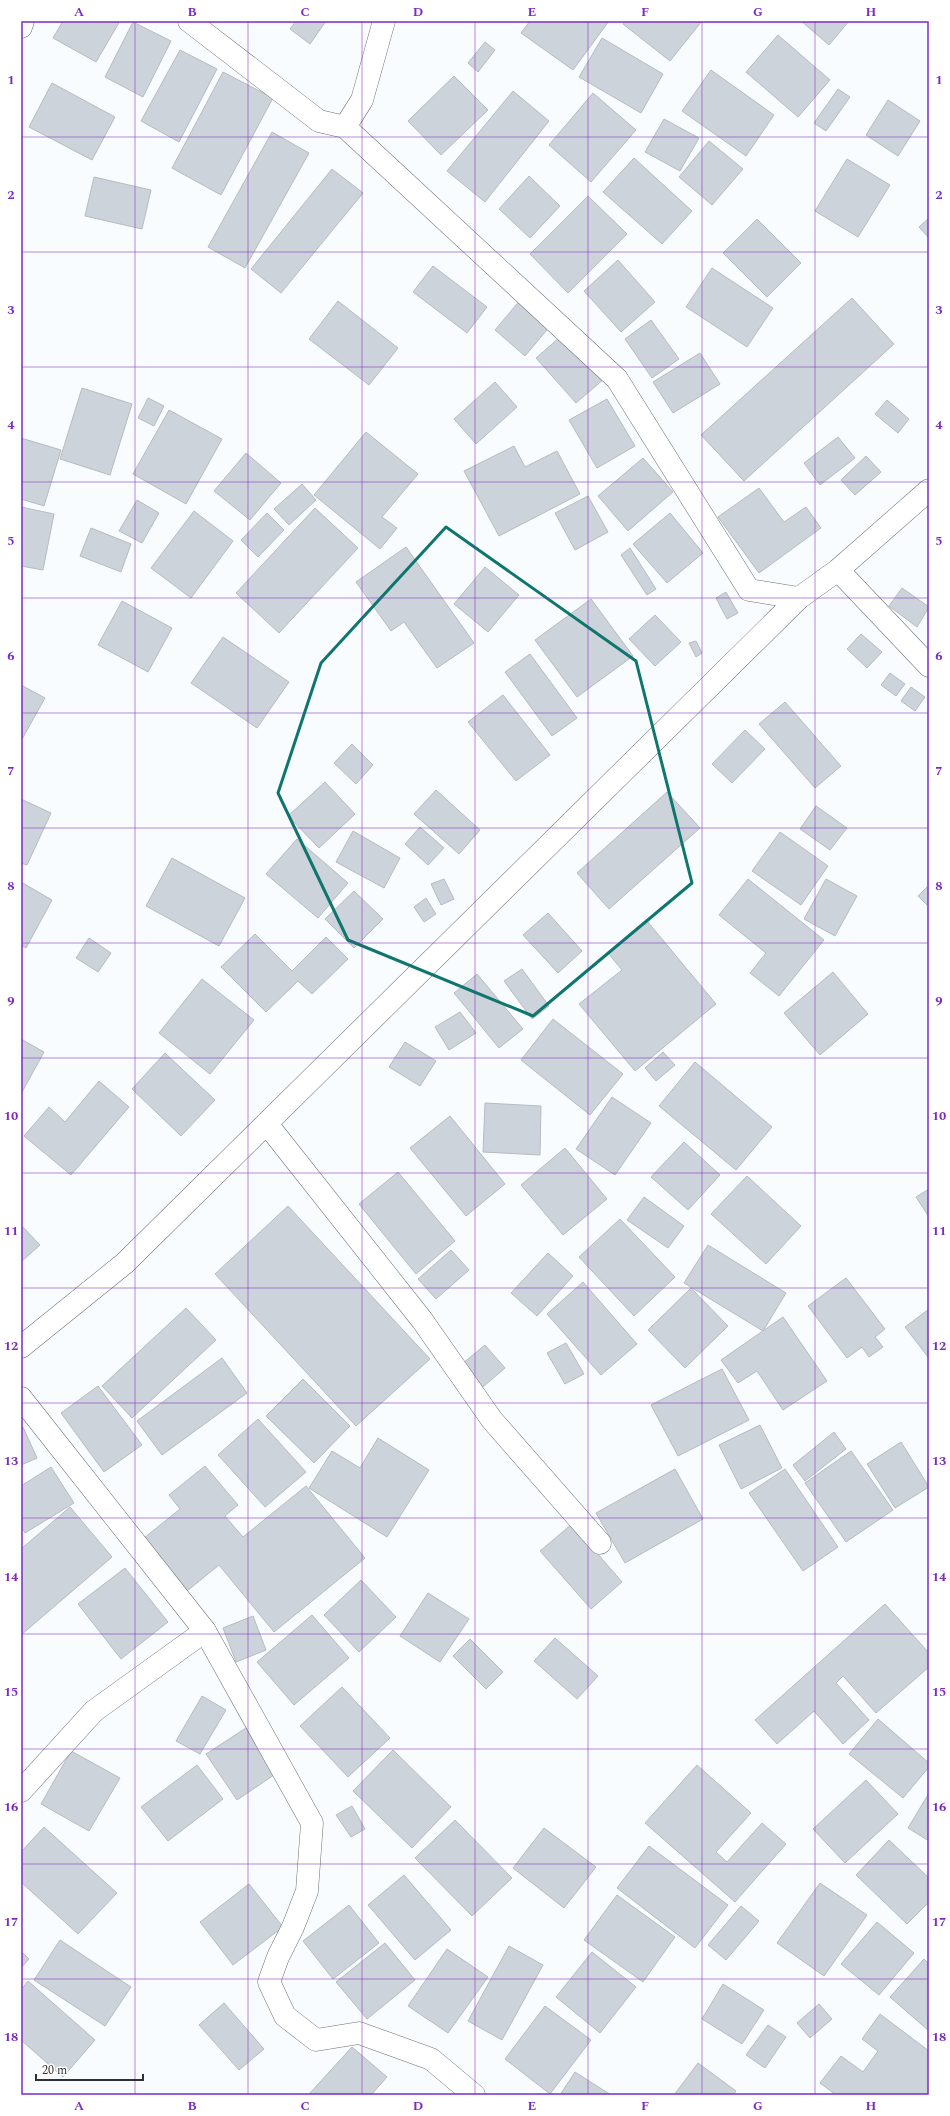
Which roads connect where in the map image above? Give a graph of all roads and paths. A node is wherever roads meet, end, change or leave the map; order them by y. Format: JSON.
{"nodes":[{"id":1,"x":23,"y":21,"type":"edge"},
{"id":2,"x":189,"y":21,"type":"edge"},
{"id":3,"x":384,"y":21,"type":"edge"},
{"id":4,"x":21,"y":27,"type":"edge"},
{"id":5,"x":345,"y":127,"type":"junction"},
{"id":6,"x":929,"y":490,"type":"edge"},
{"id":7,"x":838,"y":570,"type":"junction"},
{"id":8,"x":799,"y":598,"type":"junction"},
{"id":9,"x":929,"y":666,"type":"edge"},
{"id":10,"x":267,"y":1124,"type":"junction"},
{"id":11,"x":21,"y":1348,"type":"edge"},
{"id":12,"x":21,"y":1398,"type":"edge"},
{"id":13,"x":600,"y":1543,"type":"dead end"},
{"id":14,"x":205,"y":1631,"type":"junction"},
{"id":15,"x":21,"y":1792,"type":"edge"},
{"id":16,"x":474,"y":2095,"type":"edge"}],
"edges":[{"from":1,"to":4,"type":"street"},
{"from":2,"to":5,"type":"street"},
{"from":3,"to":5,"type":"street"},
{"from":5,"to":8,"type":"street"},
{"from":6,"to":7,"type":"street"},
{"from":7,"to":8,"type":"street"},
{"from":7,"to":9,"type":"street"},
{"from":8,"to":10,"type":"street"},
{"from":10,"to":11,"type":"street"},
{"from":10,"to":13,"type":"street"},
{"from":12,"to":14,"type":"street"},
{"from":14,"to":15,"type":"street"},
{"from":14,"to":16,"type":"street"}]}
